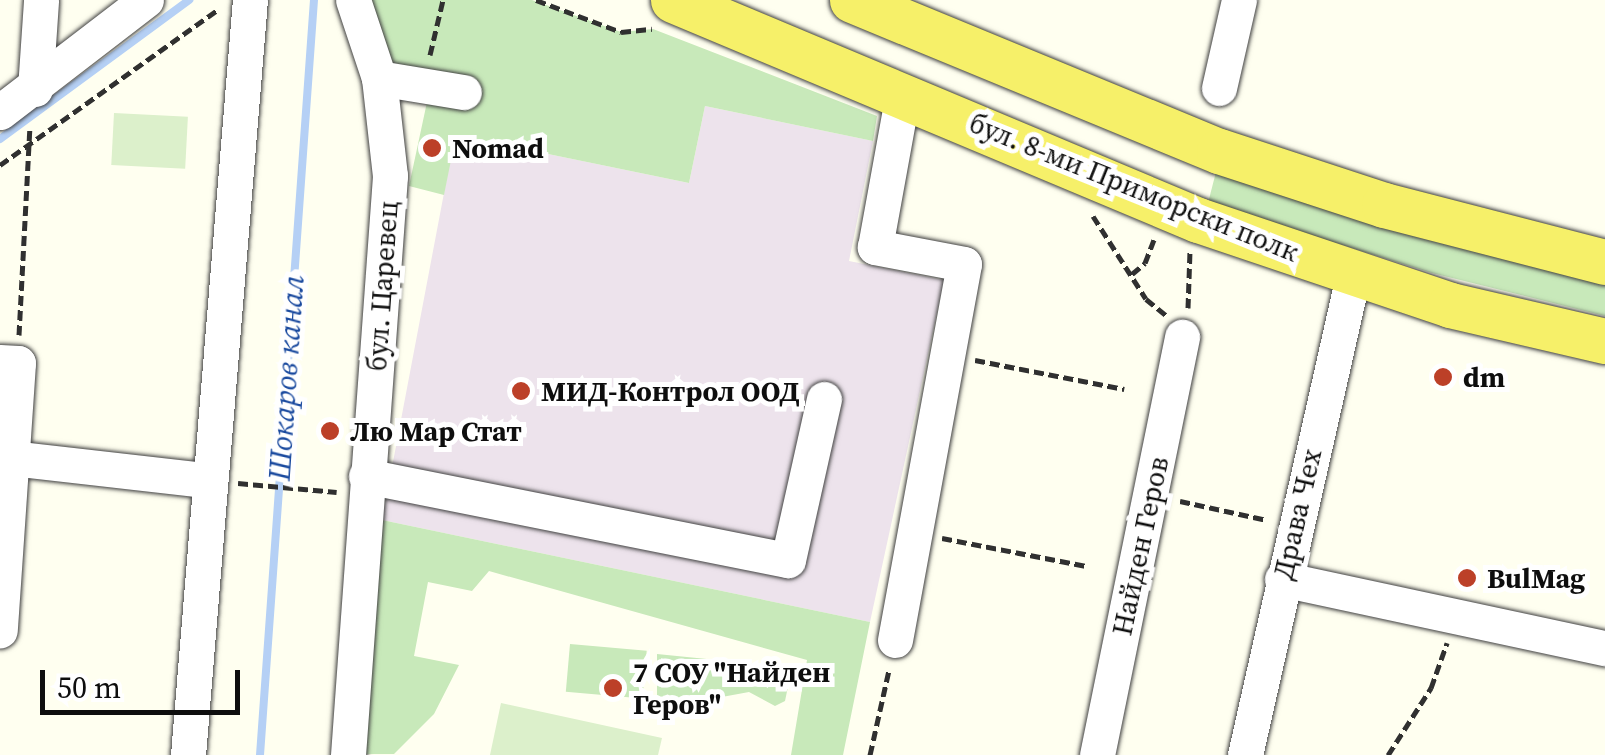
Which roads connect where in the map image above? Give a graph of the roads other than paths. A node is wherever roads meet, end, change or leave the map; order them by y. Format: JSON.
{"nodes":[{"id":1,"x":41,"y":0,"type":"edge"},
{"id":2,"x":146,"y":0,"type":"edge"},
{"id":3,"x":250,"y":0,"type":"edge"},
{"id":4,"x":353,"y":0,"type":"edge"},
{"id":5,"x":673,"y":0,"type":"edge"},
{"id":6,"x":852,"y":0,"type":"edge"},
{"id":7,"x":1239,"y":0,"type":"edge"},
{"id":8,"x":378,"y":78,"type":"junction"},
{"id":9,"x":1220,"y":88,"type":"dead end"},
{"id":10,"x":35,"y":90,"type":"junction"},
{"id":11,"x":464,"y":92,"type":"dead end"},
{"id":12,"x":903,"y":92,"type":"junction"},
{"id":13,"x":0,"y":112,"type":"edge"},
{"id":14,"x":1605,"y":262,"type":"edge"},
{"id":15,"x":1354,"y":274,"type":"junction"},
{"id":16,"x":1182,"y":337,"type":"road end"},
{"id":17,"x":1605,"y":341,"type":"edge"},
{"id":18,"x":9,"y":362,"type":"edge"},
{"id":19,"x":824,"y":398,"type":"dead end"},
{"id":20,"x":12,"y":458,"type":"junction"},
{"id":21,"x":216,"y":481,"type":"junction"},
{"id":22,"x":365,"y":485,"type":"junction"},
{"id":23,"x":2,"y":568,"type":"edge"},
{"id":24,"x":1282,"y":579,"type":"junction"},
{"id":25,"x":0,"y":630,"type":"edge"},
{"id":26,"x":895,"y":640,"type":"road end"},
{"id":27,"x":1605,"y":648,"type":"edge"},
{"id":28,"x":188,"y":755,"type":"edge"},
{"id":29,"x":348,"y":755,"type":"edge"},
{"id":30,"x":1097,"y":755,"type":"edge"},
{"id":31,"x":1245,"y":755,"type":"edge"}],
"edges":[{"from":1,"to":10,"type":"street"},
{"from":2,"to":10,"type":"street"},
{"from":3,"to":21,"type":"street"},
{"from":4,"to":8,"type":"street","name":"бул. Царевец"},
{"from":5,"to":12,"type":"main road","name":"бул. 8-ми Приморски полк"},
{"from":6,"to":14,"type":"main road"},
{"from":7,"to":9,"type":"street"},
{"from":8,"to":11,"type":"street"},
{"from":8,"to":22,"type":"street","name":"бул. Царевец"},
{"from":10,"to":13,"type":"street"},
{"from":12,"to":15,"type":"main road","name":"бул. 8-ми Приморски полк"},
{"from":12,"to":26,"type":"street"},
{"from":15,"to":17,"type":"main road","name":"бул. 8-ми Приморски полк"},
{"from":15,"to":24,"type":"street","name":"Драва Чех"},
{"from":16,"to":30,"type":"street","name":"Найден Геров"},
{"from":18,"to":20,"type":"street"},
{"from":19,"to":22,"type":"street"},
{"from":20,"to":21,"type":"street"},
{"from":20,"to":23,"type":"street"},
{"from":21,"to":28,"type":"street"},
{"from":22,"to":29,"type":"street","name":"бул. Царевец"},
{"from":23,"to":25,"type":"street"},
{"from":24,"to":27,"type":"street"},
{"from":24,"to":31,"type":"street","name":"Драва Чех"}]}
